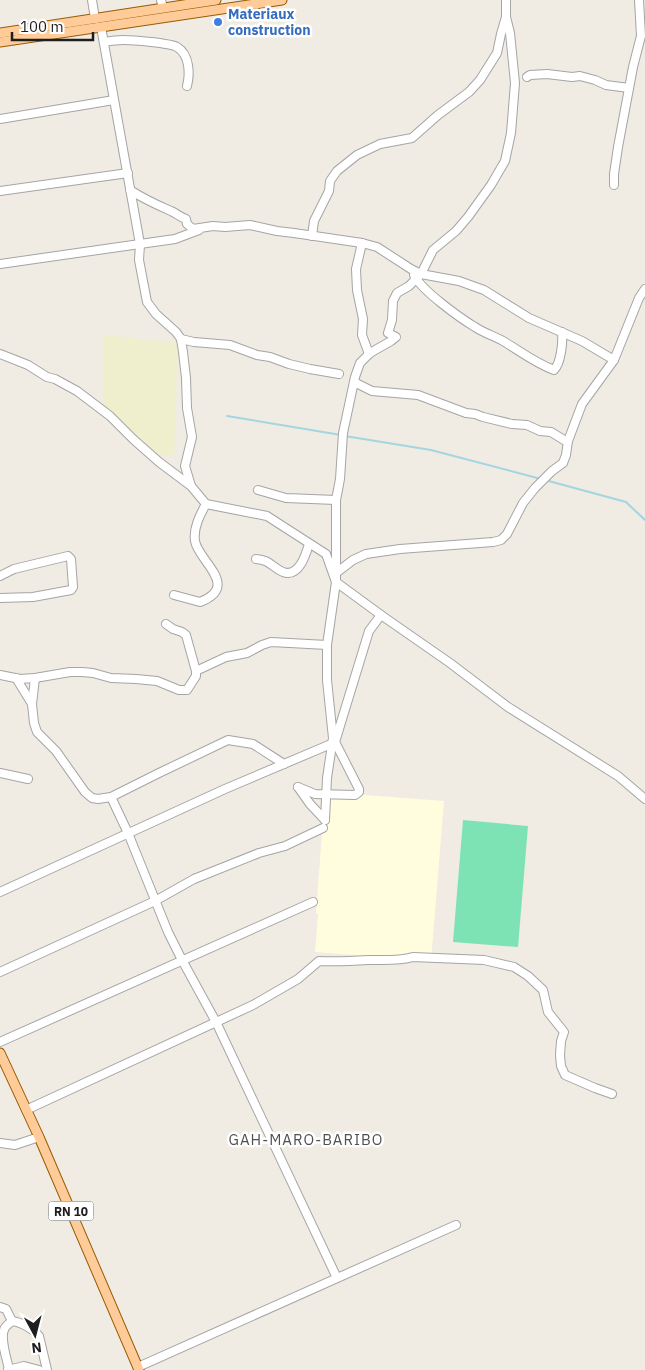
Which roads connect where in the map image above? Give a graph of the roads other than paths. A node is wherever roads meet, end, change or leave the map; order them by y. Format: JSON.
{"nodes":[{"id":1,"x":92,"y":0,"type":"edge"},
{"id":2,"x":216,"y":0,"type":"edge"},
{"id":3,"x":282,"y":0,"type":"edge"},
{"id":4,"x":506,"y":0,"type":"edge"},
{"id":5,"x":639,"y":0,"type":"edge"},
{"id":6,"x":162,"y":4,"type":"edge"},
{"id":7,"x":506,"y":17,"type":"junction"},
{"id":8,"x":95,"y":19,"type":"junction"},
{"id":9,"x":640,"y":23,"type":"junction"},
{"id":10,"x":101,"y":27,"type":"junction"},
{"id":11,"x":0,"y":33,"type":"edge"},
{"id":12,"x":645,"y":38,"type":"edge"},
{"id":13,"x":0,"y":42,"type":"edge"},
{"id":14,"x":104,"y":42,"type":"junction"},
{"id":15,"x":527,"y":77,"type":"dead end"},
{"id":16,"x":188,"y":86,"type":"dead end"},
{"id":17,"x":629,"y":88,"type":"junction"},
{"id":18,"x":114,"y":100,"type":"junction"},
{"id":19,"x":0,"y":119,"type":"edge"},
{"id":20,"x":128,"y":173,"type":"junction"},
{"id":21,"x":614,"y":185,"type":"dead end"},
{"id":22,"x":130,"y":190,"type":"junction"},
{"id":23,"x":0,"y":191,"type":"edge"},
{"id":24,"x":213,"y":226,"type":"junction"},
{"id":25,"x":312,"y":236,"type":"junction"},
{"id":26,"x":362,"y":243,"type":"junction"},
{"id":27,"x":140,"y":244,"type":"junction"},
{"id":28,"x":0,"y":264,"type":"edge"},
{"id":29,"x":418,"y":277,"type":"junction"},
{"id":30,"x":645,"y":289,"type":"edge"},
{"id":31,"x":562,"y":332,"type":"junction"},
{"id":32,"x":180,"y":339,"type":"junction"},
{"id":33,"x":0,"y":354,"type":"edge"},
{"id":34,"x":369,"y":354,"type":"junction"},
{"id":35,"x":614,"y":360,"type":"junction"},
{"id":36,"x":339,"y":374,"type":"dead end"},
{"id":37,"x":354,"y":382,"type":"junction"},
{"id":38,"x":568,"y":441,"type":"junction"},
{"id":39,"x":190,"y":486,"type":"junction"},
{"id":40,"x":258,"y":490,"type":"dead end"},
{"id":41,"x":336,"y":500,"type":"junction"},
{"id":42,"x":206,"y":504,"type":"junction"},
{"id":43,"x":309,"y":544,"type":"junction"},
{"id":44,"x":256,"y":559,"type":"dead end"},
{"id":45,"x":0,"y":576,"type":"edge"},
{"id":46,"x":336,"y":577,"type":"junction"},
{"id":47,"x":174,"y":595,"type":"dead end"},
{"id":48,"x":0,"y":598,"type":"edge"},
{"id":49,"x":381,"y":615,"type":"junction"},
{"id":50,"x":166,"y":624,"type":"dead end"},
{"id":51,"x":327,"y":645,"type":"junction"},
{"id":52,"x":196,"y":671,"type":"junction"},
{"id":53,"x":0,"y":675,"type":"edge"},
{"id":54,"x":16,"y":678,"type":"junction"},
{"id":55,"x":35,"y":678,"type":"junction"},
{"id":56,"x":32,"y":704,"type":"junction"},
{"id":57,"x":333,"y":741,"type":"junction"},
{"id":58,"x":284,"y":764,"type":"junction"},
{"id":59,"x":0,"y":773,"type":"edge"},
{"id":60,"x":28,"y":779,"type":"dead end"},
{"id":61,"x":327,"y":794,"type":"junction"},
{"id":62,"x":111,"y":797,"type":"junction"},
{"id":63,"x":645,"y":799,"type":"edge"},
{"id":64,"x":323,"y":828,"type":"dead end"},
{"id":65,"x":128,"y":833,"type":"junction"},
{"id":66,"x":0,"y":892,"type":"edge"},
{"id":67,"x":155,"y":901,"type":"junction"},
{"id":68,"x":313,"y":902,"type":"dead end"},
{"id":69,"x":182,"y":960,"type":"junction"},
{"id":70,"x":0,"y":972,"type":"edge"},
{"id":71,"x":216,"y":1022,"type":"junction"},
{"id":72,"x":0,"y":1042,"type":"edge"},
{"id":73,"x":0,"y":1053,"type":"edge"},
{"id":74,"x":612,"y":1094,"type":"dead end"},
{"id":75,"x":26,"y":1110,"type":"junction"},
{"id":76,"x":38,"y":1137,"type":"junction"},
{"id":77,"x":0,"y":1143,"type":"edge"},
{"id":78,"x":456,"y":1225,"type":"dead end"},
{"id":79,"x":336,"y":1278,"type":"junction"},
{"id":80,"x":0,"y":1307,"type":"edge"},
{"id":81,"x":12,"y":1321,"type":"junction"},
{"id":82,"x":139,"y":1369,"type":"edge"},
{"id":83,"x":9,"y":1370,"type":"edge"},
{"id":84,"x":40,"y":1370,"type":"edge"},
{"id":85,"x":47,"y":1370,"type":"edge"}],
"edges":[{"from":1,"to":8,"type":"street"},
{"from":2,"to":6,"type":"main road"},
{"from":3,"to":10,"type":"main road"},
{"from":4,"to":7,"type":"street"},
{"from":5,"to":9,"type":"street"},
{"from":6,"to":8,"type":"main road"},
{"from":7,"to":25,"type":"street"},
{"from":7,"to":29,"type":"street"},
{"from":8,"to":11,"type":"main road"},
{"from":9,"to":12,"type":"street"},
{"from":9,"to":17,"type":"street"},
{"from":10,"to":13,"type":"main road"},
{"from":10,"to":14,"type":"street"},
{"from":14,"to":16,"type":"street"},
{"from":14,"to":18,"type":"street"},
{"from":15,"to":17,"type":"street"},
{"from":17,"to":21,"type":"street"},
{"from":18,"to":19,"type":"street"},
{"from":18,"to":20,"type":"street"},
{"from":20,"to":22,"type":"street"},
{"from":20,"to":23,"type":"street"},
{"from":22,"to":24,"type":"street"},
{"from":22,"to":27,"type":"street"},
{"from":24,"to":25,"type":"street"},
{"from":24,"to":27,"type":"street"},
{"from":25,"to":26,"type":"street"},
{"from":26,"to":29,"type":"street"},
{"from":26,"to":34,"type":"street"},
{"from":27,"to":28,"type":"street"},
{"from":27,"to":32,"type":"street"},
{"from":29,"to":31,"type":"street"},
{"from":29,"to":31,"type":"street"},
{"from":29,"to":34,"type":"street"},
{"from":30,"to":35,"type":"street"},
{"from":31,"to":35,"type":"street"},
{"from":32,"to":36,"type":"street"},
{"from":32,"to":39,"type":"street"},
{"from":33,"to":39,"type":"street"},
{"from":34,"to":37,"type":"street"},
{"from":35,"to":38,"type":"street"},
{"from":37,"to":38,"type":"street"},
{"from":37,"to":41,"type":"street"},
{"from":38,"to":46,"type":"street"},
{"from":39,"to":42,"type":"street"},
{"from":40,"to":41,"type":"street"},
{"from":41,"to":46,"type":"street"},
{"from":42,"to":43,"type":"street"},
{"from":42,"to":47,"type":"street"},
{"from":43,"to":44,"type":"street"},
{"from":43,"to":46,"type":"street"},
{"from":45,"to":48,"type":"street"},
{"from":46,"to":49,"type":"street"},
{"from":46,"to":51,"type":"street"},
{"from":49,"to":57,"type":"street"},
{"from":49,"to":63,"type":"street"},
{"from":50,"to":52,"type":"street"},
{"from":51,"to":52,"type":"street"},
{"from":51,"to":57,"type":"street"},
{"from":52,"to":55,"type":"street"},
{"from":53,"to":54,"type":"street"},
{"from":54,"to":55,"type":"street"},
{"from":54,"to":56,"type":"street"},
{"from":55,"to":56,"type":"street"},
{"from":56,"to":62,"type":"street"},
{"from":57,"to":58,"type":"street"},
{"from":57,"to":61,"type":"street"},
{"from":57,"to":61,"type":"street"},
{"from":58,"to":62,"type":"street"},
{"from":58,"to":65,"type":"street"},
{"from":59,"to":60,"type":"street"},
{"from":61,"to":61,"type":"street"},
{"from":62,"to":65,"type":"street"},
{"from":64,"to":67,"type":"street"},
{"from":65,"to":66,"type":"street"},
{"from":65,"to":67,"type":"street"},
{"from":67,"to":69,"type":"street"},
{"from":67,"to":70,"type":"street"},
{"from":68,"to":69,"type":"street"},
{"from":69,"to":71,"type":"street"},
{"from":69,"to":72,"type":"street"},
{"from":71,"to":74,"type":"street"},
{"from":71,"to":75,"type":"street"},
{"from":71,"to":79,"type":"street"},
{"from":73,"to":75,"type":"main road","number":"RN 10"},
{"from":75,"to":76,"type":"main road","number":"RN 10"},
{"from":76,"to":77,"type":"street"},
{"from":76,"to":82,"type":"main road","number":"RN 10"},
{"from":78,"to":79,"type":"street"},
{"from":79,"to":82,"type":"street"},
{"from":80,"to":81,"type":"street"},
{"from":81,"to":83,"type":"street"},
{"from":81,"to":85,"type":"street"},
{"from":83,"to":84,"type":"street"}]}
